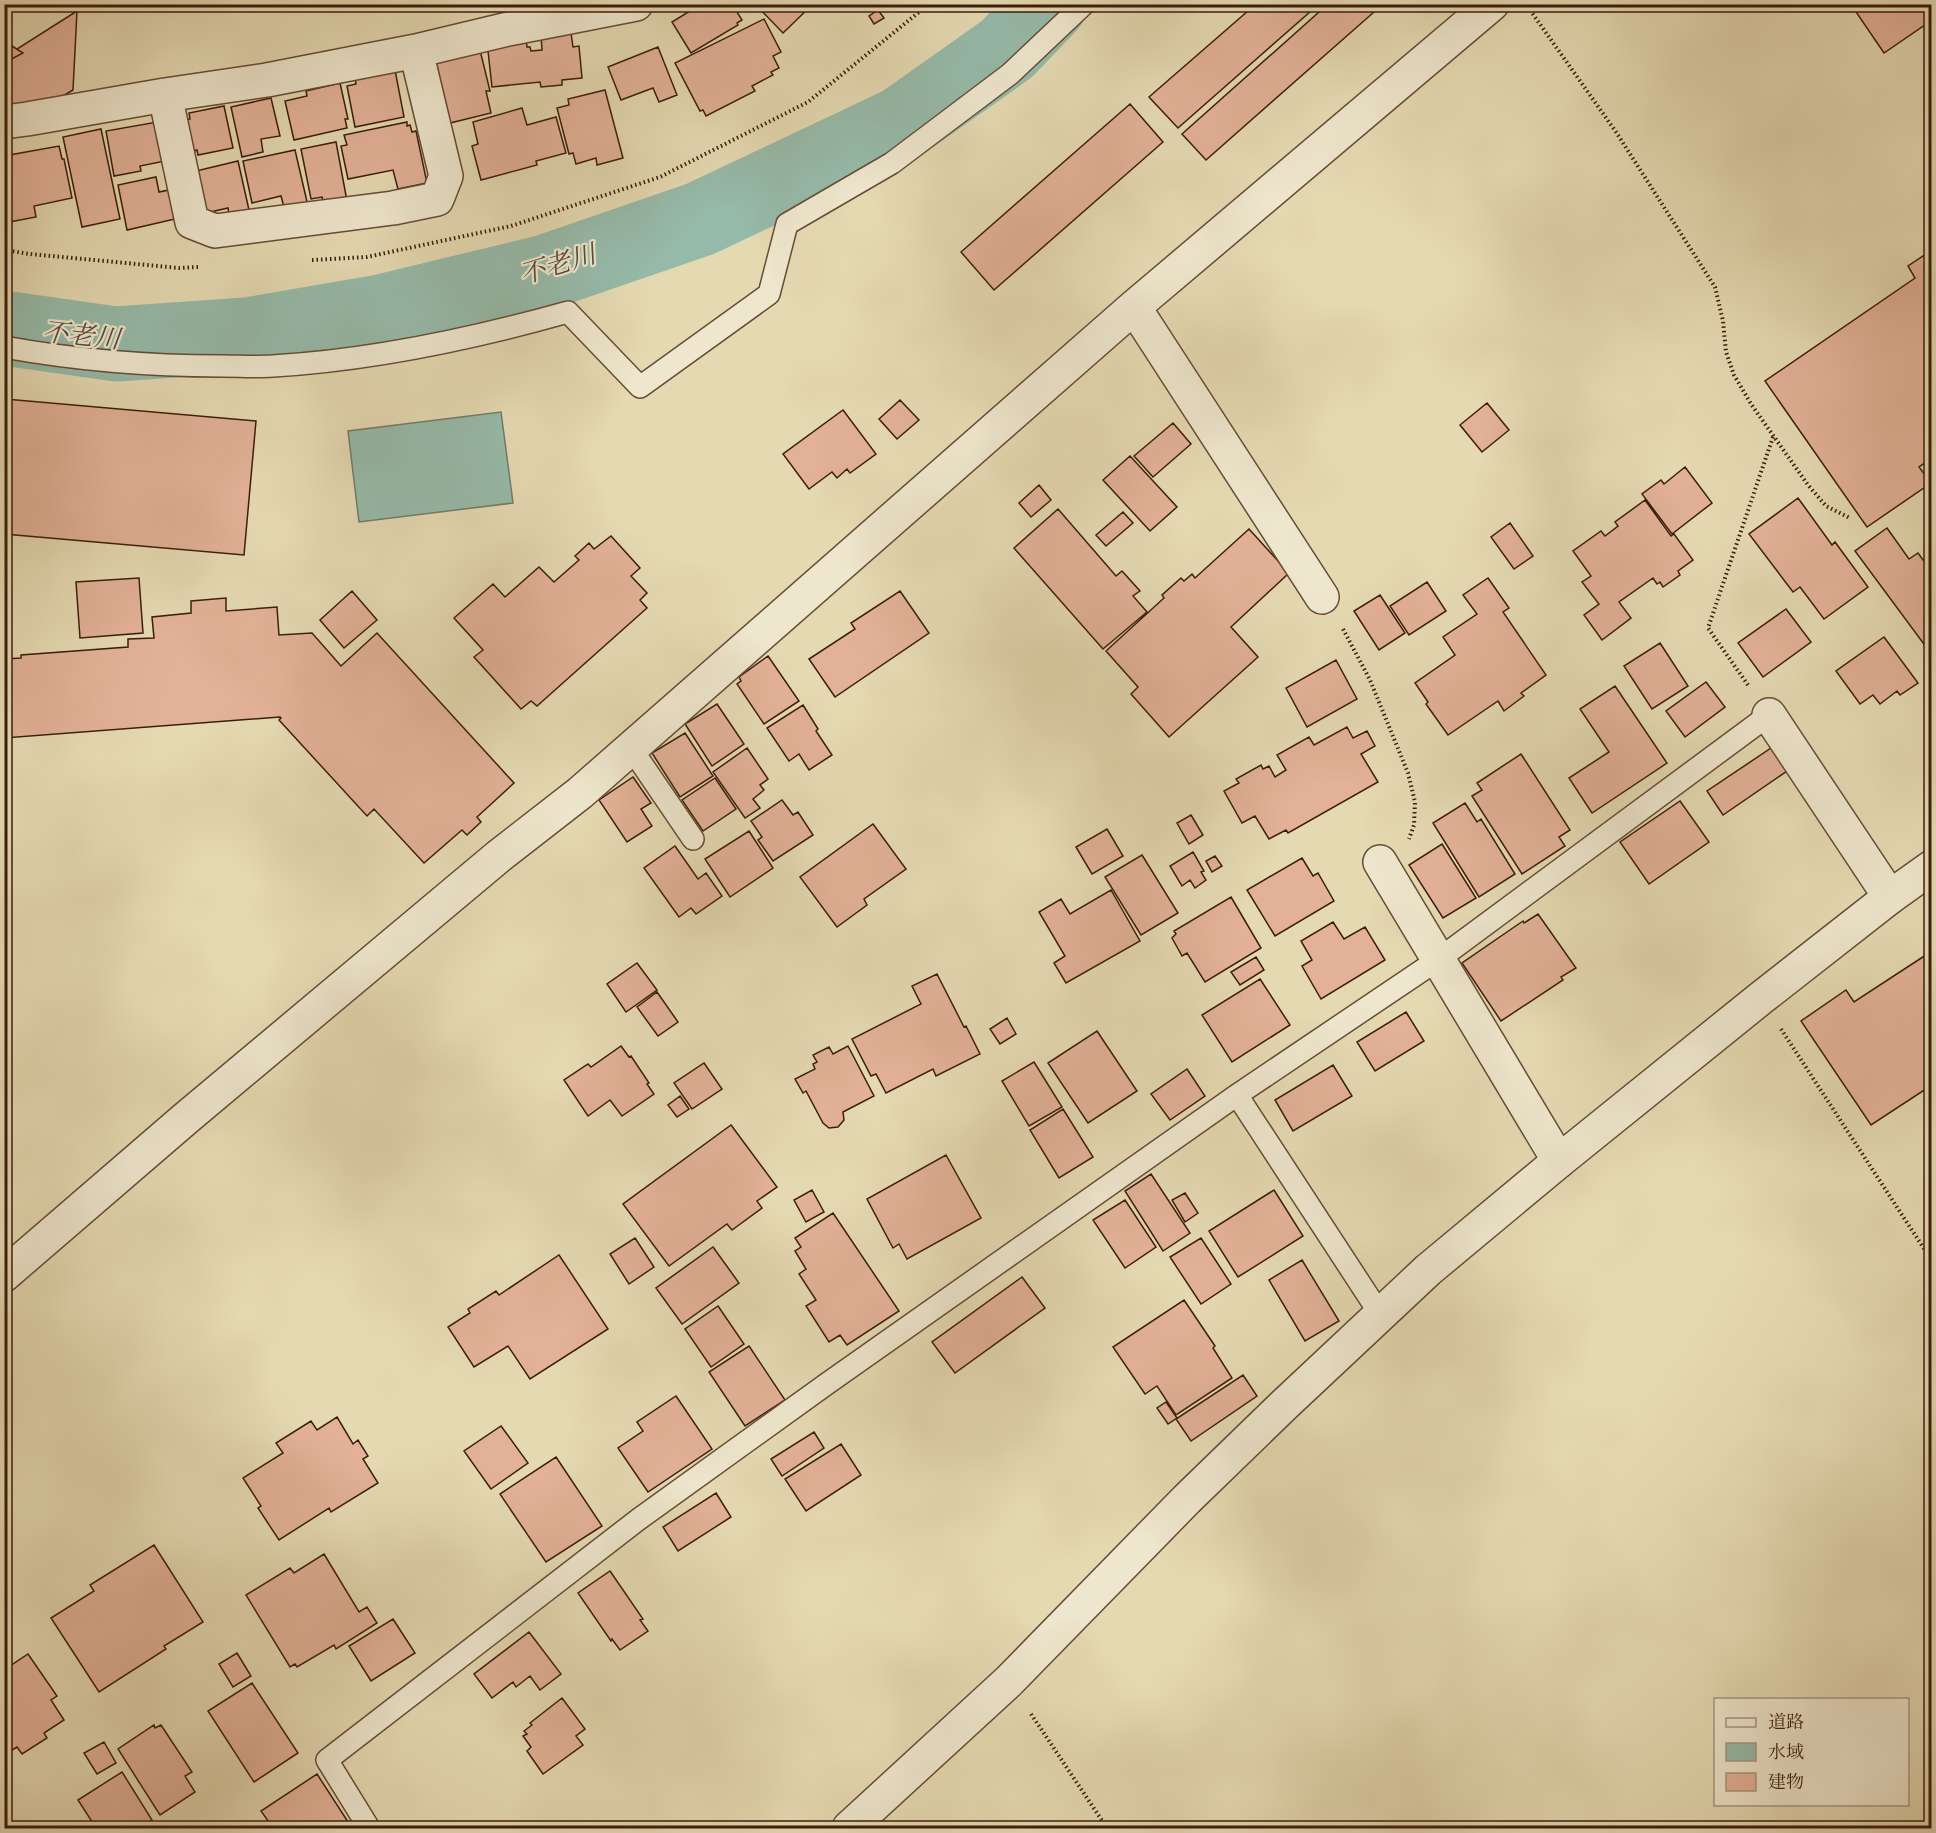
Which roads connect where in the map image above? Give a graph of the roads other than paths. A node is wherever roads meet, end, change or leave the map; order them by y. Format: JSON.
{"nodes":[{"id":1,"x":636,"y":4,"type":"edge"},
{"id":2,"x":1084,"y":4,"type":"edge"},
{"id":3,"x":1492,"y":4,"type":"edge"},
{"id":4,"x":416,"y":51,"type":"junction"},
{"id":5,"x":165,"y":95,"type":"junction"},
{"id":6,"x":4,"y":122,"type":"edge"},
{"id":7,"x":1134,"y":307,"type":"junction"},
{"id":8,"x":4,"y":347,"type":"edge"},
{"id":9,"x":1322,"y":597,"type":"road end"},
{"id":10,"x":1769,"y":715,"type":"joint"},
{"id":11,"x":632,"y":748,"type":"junction"},
{"id":12,"x":693,"y":839,"type":"dead end"},
{"id":13,"x":1380,"y":862,"type":"road end"},
{"id":14,"x":1932,"y":867,"type":"edge"},
{"id":15,"x":1890,"y":897,"type":"junction"},
{"id":16,"x":1439,"y":958,"type":"junction"},
{"id":17,"x":1237,"y":1095,"type":"junction"},
{"id":18,"x":1559,"y":1161,"type":"junction"},
{"id":19,"x":4,"y":1275,"type":"edge"},
{"id":20,"x":1380,"y":1314,"type":"junction"},
{"id":21,"x":369,"y":1828,"type":"edge"},
{"id":22,"x":849,"y":1828,"type":"edge"}],
"edges":[{"from":1,"to":4,"type":"street"},
{"from":2,"to":8,"type":"lane"},
{"from":3,"to":7,"type":"street"},
{"from":4,"to":5,"type":"street"},
{"from":4,"to":5,"type":"street"},
{"from":5,"to":6,"type":"street"},
{"from":7,"to":9,"type":"street"},
{"from":7,"to":11,"type":"street"},
{"from":10,"to":15,"type":"street"},
{"from":10,"to":16,"type":"lane"},
{"from":11,"to":12,"type":"lane"},
{"from":11,"to":19,"type":"street"},
{"from":13,"to":16,"type":"street"},
{"from":14,"to":15,"type":"street"},
{"from":15,"to":18,"type":"street"},
{"from":16,"to":17,"type":"lane"},
{"from":16,"to":18,"type":"street"},
{"from":17,"to":20,"type":"lane"},
{"from":17,"to":21,"type":"lane"},
{"from":18,"to":20,"type":"street"},
{"from":20,"to":22,"type":"street"}]}
